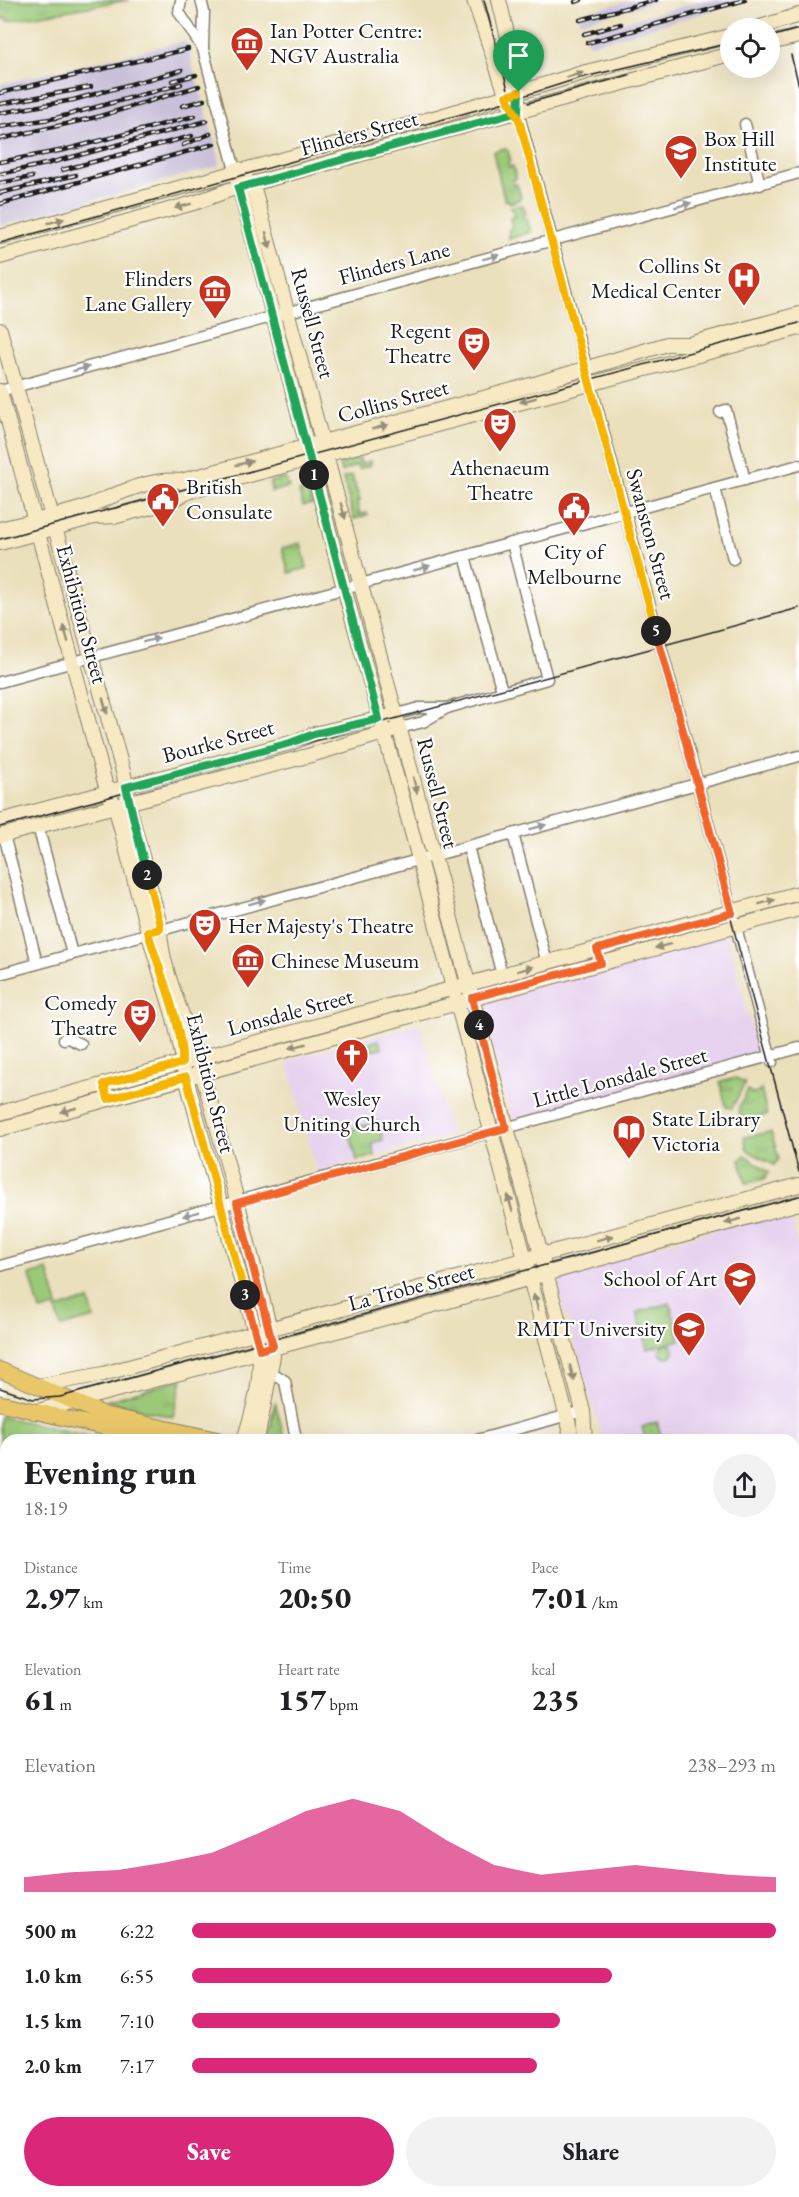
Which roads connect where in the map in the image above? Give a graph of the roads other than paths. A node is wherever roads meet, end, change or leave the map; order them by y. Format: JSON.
{"nodes":[{"id":1,"x":181,"y":0,"type":"edge"},
{"id":2,"x":201,"y":0,"type":"edge"},
{"id":3,"x":474,"y":0,"type":"edge"},
{"id":4,"x":499,"y":0,"type":"edge"},
{"id":5,"x":799,"y":15,"type":"edge"},
{"id":6,"x":780,"y":21,"type":"edge"},
{"id":7,"x":720,"y":38,"type":"edge"},
{"id":8,"x":798,"y":40,"type":"edge"},
{"id":9,"x":780,"y":42,"type":"edge"},
{"id":10,"x":203,"y":49,"type":"junction"},
{"id":11,"x":720,"y":57,"type":"edge"},
{"id":12,"x":512,"y":94,"type":"junction"},
{"id":13,"x":517,"y":115,"type":"junction"},
{"id":14,"x":745,"y":124,"type":"dead end"},
{"id":15,"x":236,"y":167,"type":"junction"},
{"id":16,"x":799,"y":173,"type":"edge"},
{"id":17,"x":760,"y":184,"type":"junction"},
{"id":18,"x":245,"y":186,"type":"junction"},
{"id":19,"x":258,"y":203,"type":"junction"},
{"id":20,"x":243,"y":207,"type":"junction"},
{"id":21,"x":0,"y":237,"type":"edge"},
{"id":22,"x":551,"y":240,"type":"junction"},
{"id":23,"x":0,"y":257,"type":"edge"},
{"id":24,"x":279,"y":278,"type":"junction"},
{"id":25,"x":263,"y":282,"type":"junction"},
{"id":26,"x":288,"y":312,"type":"junction"},
{"id":27,"x":799,"y":314,"type":"edge"},
{"id":28,"x":272,"y":317,"type":"junction"},
{"id":29,"x":799,"y":328,"type":"edge"},
{"id":30,"x":1,"y":336,"type":"edge"},
{"id":31,"x":585,"y":367,"type":"junction"},
{"id":32,"x":308,"y":384,"type":"junction"},
{"id":33,"x":589,"y":385,"type":"junction"},
{"id":34,"x":16,"y":386,"type":"junction"},
{"id":35,"x":292,"y":388,"type":"junction"},
{"id":36,"x":0,"y":391,"type":"edge"},
{"id":37,"x":720,"y":412,"type":"dead end"},
{"id":38,"x":316,"y":414,"type":"junction"},
{"id":39,"x":16,"y":418,"type":"junction"},
{"id":40,"x":300,"y":418,"type":"junction"},
{"id":41,"x":31,"y":444,"type":"junction"},
{"id":42,"x":17,"y":447,"type":"junction"},
{"id":43,"x":325,"y":448,"type":"junction"},
{"id":44,"x":309,"y":453,"type":"junction"},
{"id":45,"x":799,"y":465,"type":"edge"},
{"id":46,"x":745,"y":480,"type":"junction"},
{"id":47,"x":715,"y":488,"type":"junction"},
{"id":48,"x":624,"y":512,"type":"junction"},
{"id":49,"x":53,"y":522,"type":"junction"},
{"id":50,"x":37,"y":526,"type":"junction"},
{"id":51,"x":0,"y":529,"type":"edge"},
{"id":52,"x":0,"y":543,"type":"edge"},
{"id":53,"x":512,"y":543,"type":"junction"},
{"id":54,"x":465,"y":556,"type":"junction"},
{"id":55,"x":733,"y":559,"type":"dead end"},
{"id":56,"x":362,"y":583,"type":"junction"},
{"id":57,"x":344,"y":588,"type":"junction"},
{"id":58,"x":90,"y":657,"type":"junction"},
{"id":59,"x":73,"y":662,"type":"junction"},
{"id":60,"x":0,"y":682,"type":"edge"},
{"id":61,"x":502,"y":691,"type":"junction"},
{"id":62,"x":398,"y":721,"type":"junction"},
{"id":63,"x":381,"y":726,"type":"junction"},
{"id":64,"x":113,"y":735,"type":"junction"},
{"id":65,"x":94,"y":740,"type":"junction"},
{"id":66,"x":799,"y":756,"type":"edge"},
{"id":67,"x":697,"y":784,"type":"junction"},
{"id":68,"x":127,"y":794,"type":"junction"},
{"id":69,"x":111,"y":798,"type":"junction"},
{"id":70,"x":38,"y":826,"type":"junction"},
{"id":71,"x":418,"y":827,"type":"junction"},
{"id":72,"x":1,"y":831,"type":"edge"},
{"id":73,"x":513,"y":834,"type":"junction"},
{"id":74,"x":468,"y":847,"type":"junction"},
{"id":75,"x":426,"y":859,"type":"junction"},
{"id":76,"x":139,"y":872,"type":"junction"},
{"id":77,"x":799,"y":894,"type":"edge"},
{"id":78,"x":444,"y":898,"type":"junction"},
{"id":79,"x":429,"y":902,"type":"junction"},
{"id":80,"x":799,"y":909,"type":"edge"},
{"id":81,"x":732,"y":913,"type":"junction"},
{"id":82,"x":735,"y":927,"type":"junction"},
{"id":83,"x":698,"y":930,"type":"junction"},
{"id":84,"x":154,"y":931,"type":"junction"},
{"id":85,"x":72,"y":954,"type":"junction"},
{"id":86,"x":599,"y":956,"type":"junction"},
{"id":87,"x":37,"y":963,"type":"junction"},
{"id":88,"x":547,"y":963,"type":"junction"},
{"id":89,"x":0,"y":974,"type":"edge"},
{"id":90,"x":502,"y":975,"type":"junction"},
{"id":91,"x":470,"y":991,"type":"junction"},
{"id":92,"x":436,"y":993,"type":"junction"},
{"id":93,"x":454,"y":996,"type":"junction"},
{"id":94,"x":439,"y":1007,"type":"junction"},
{"id":95,"x":379,"y":1016,"type":"junction"},
{"id":96,"x":320,"y":1025,"type":"junction"},
{"id":97,"x":64,"y":1039,"type":"dead end"},
{"id":98,"x":323,"y":1039,"type":"junction"},
{"id":99,"x":81,"y":1044,"type":"dead end"},
{"id":100,"x":484,"y":1044,"type":"junction"},
{"id":101,"x":468,"y":1048,"type":"junction"},
{"id":102,"x":799,"y":1048,"type":"edge"},
{"id":103,"x":198,"y":1059,"type":"junction"},
{"id":104,"x":771,"y":1059,"type":"junction"},
{"id":105,"x":182,"y":1063,"type":"junction"},
{"id":106,"x":201,"y":1073,"type":"junction"},
{"id":107,"x":186,"y":1077,"type":"junction"},
{"id":108,"x":104,"y":1084,"type":"junction"},
{"id":109,"x":208,"y":1096,"type":"junction"},
{"id":110,"x":108,"y":1099,"type":"junction"},
{"id":111,"x":192,"y":1100,"type":"junction"},
{"id":112,"x":37,"y":1103,"type":"junction"},
{"id":113,"x":0,"y":1113,"type":"edge"},
{"id":114,"x":41,"y":1118,"type":"junction"},
{"id":115,"x":506,"y":1128,"type":"junction"},
{"id":116,"x":0,"y":1129,"type":"edge"},
{"id":117,"x":490,"y":1132,"type":"junction"},
{"id":118,"x":222,"y":1146,"type":"junction"},
{"id":119,"x":205,"y":1150,"type":"junction"},
{"id":120,"x":799,"y":1187,"type":"edge"},
{"id":121,"x":237,"y":1203,"type":"junction"},
{"id":122,"x":799,"y":1203,"type":"edge"},
{"id":123,"x":220,"y":1207,"type":"junction"},
{"id":124,"x":241,"y":1218,"type":"junction"},
{"id":125,"x":224,"y":1222,"type":"junction"},
{"id":126,"x":540,"y":1256,"type":"junction"},
{"id":127,"x":525,"y":1260,"type":"junction"},
{"id":128,"x":0,"y":1266,"type":"edge"},
{"id":129,"x":545,"y":1273,"type":"junction"},
{"id":130,"x":529,"y":1277,"type":"junction"},
{"id":131,"x":270,"y":1329,"type":"junction"},
{"id":132,"x":256,"y":1333,"type":"junction"},
{"id":133,"x":563,"y":1338,"type":"junction"},
{"id":134,"x":547,"y":1343,"type":"junction"},
{"id":135,"x":267,"y":1348,"type":"junction"},
{"id":136,"x":0,"y":1370,"type":"edge"},
{"id":137,"x":271,"y":1372,"type":"junction"},
{"id":138,"x":36,"y":1386,"type":"junction"},
{"id":139,"x":71,"y":1401,"type":"junction"},
{"id":140,"x":0,"y":1403,"type":"edge"},
{"id":141,"x":583,"y":1411,"type":"junction"},
{"id":142,"x":34,"y":1412,"type":"junction"},
{"id":143,"x":566,"y":1416,"type":"junction"},
{"id":144,"x":131,"y":1434,"type":"edge"},
{"id":145,"x":192,"y":1434,"type":"edge"},
{"id":146,"x":245,"y":1434,"type":"edge"},
{"id":147,"x":258,"y":1434,"type":"edge"},
{"id":148,"x":295,"y":1434,"type":"edge"},
{"id":149,"x":499,"y":1434,"type":"edge"},
{"id":150,"x":570,"y":1434,"type":"edge"},
{"id":151,"x":585,"y":1434,"type":"edge"}],
"edges":[{"from":1,"to":10,"type":"street","name":"Russell Street"},
{"from":2,"to":10,"type":"street","name":"Russell Street"},
{"from":3,"to":12,"type":"street","name":"Swanston Street"},
{"from":4,"to":12,"type":"street","name":"Swanston Street"},
{"from":5,"to":6,"type":"street"},
{"from":12,"to":7,"type":"street","name":"Flinders Street","one_way":true},
{"from":8,"to":9,"type":"street"},
{"from":10,"to":15,"type":"street","name":"Russell Street"},
{"from":11,"to":13,"type":"street","name":"Flinders Street"},
{"from":12,"to":13,"type":"street","name":"Swanston Street"},
{"from":12,"to":15,"type":"street","name":"Flinders Street"},
{"from":13,"to":18,"type":"street","name":"Flinders Street"},
{"from":13,"to":22,"type":"street","name":"Swanston Street"},
{"from":14,"to":17,"type":"street"},
{"from":15,"to":18,"type":"street","name":"Russell Street"},
{"from":21,"to":15,"type":"street","name":"Flinders Street","one_way":true},
{"from":16,"to":17,"type":"street","name":"Flinders Lane"},
{"from":22,"to":17,"type":"street","name":"Flinders Lane","one_way":true},
{"from":18,"to":19,"type":"street","name":"Russell Street"},
{"from":18,"to":20,"type":"street","name":"Russell Street"},
{"from":18,"to":23,"type":"street","name":"Flinders Street","one_way":true},
{"from":19,"to":20,"type":"street"},
{"from":19,"to":24,"type":"street","name":"Russell Street","one_way":true},
{"from":20,"to":25,"type":"street","name":"Russell Street"},
{"from":26,"to":22,"type":"street","name":"Flinders Lane","one_way":true},
{"from":22,"to":31,"type":"street","name":"Swanston Street"},
{"from":24,"to":25,"type":"street"},
{"from":24,"to":26,"type":"street","name":"Russell Street"},
{"from":25,"to":28,"type":"street","name":"Russell Street"},
{"from":26,"to":28,"type":"street","name":"Flinders Lane"},
{"from":26,"to":32,"type":"street","name":"Russell Street"},
{"from":27,"to":31,"type":"street","name":"Collins Street"},
{"from":34,"to":28,"type":"street","name":"Flinders Lane","one_way":true},
{"from":28,"to":35,"type":"street","name":"Russell Street"},
{"from":29,"to":33,"type":"street","name":"Collins Street"},
{"from":30,"to":34,"type":"street","name":"Exhibition Street"},
{"from":31,"to":33,"type":"street","name":"Swanston Street"},
{"from":43,"to":31,"type":"street","name":"Collins Street","one_way":true},
{"from":32,"to":35,"type":"street"},
{"from":32,"to":38,"type":"street","name":"Russell Street"},
{"from":33,"to":43,"type":"street","name":"Collins Street","one_way":true},
{"from":33,"to":48,"type":"street","name":"Swanston Street"},
{"from":34,"to":36,"type":"street","name":"Flinders Lane"},
{"from":34,"to":39,"type":"street","name":"Exhibition Street"},
{"from":35,"to":40,"type":"street","name":"Russell Street"},
{"from":36,"to":39,"type":"street","name":"Exhibition Street"},
{"from":37,"to":46,"type":"street"},
{"from":38,"to":40,"type":"street"},
{"from":38,"to":43,"type":"street","name":"Russell Street"},
{"from":39,"to":41,"type":"street","name":"Exhibition Street"},
{"from":39,"to":42,"type":"street","name":"Exhibition Street"},
{"from":40,"to":44,"type":"street","name":"Russell Street"},
{"from":41,"to":42,"type":"street"},
{"from":41,"to":49,"type":"street","name":"Exhibition Street"},
{"from":42,"to":50,"type":"street","name":"Exhibition Street"},
{"from":43,"to":44,"type":"street","name":"Collins Street"},
{"from":43,"to":56,"type":"street","name":"Russell Street","one_way":true},
{"from":44,"to":49,"type":"street","name":"Collins Street"},
{"from":49,"to":44,"type":"street","name":"Collins Street","one_way":true},
{"from":44,"to":57,"type":"street","name":"Russell Street"},
{"from":45,"to":46,"type":"street"},
{"from":46,"to":47,"type":"street"},
{"from":47,"to":48,"type":"street"},
{"from":47,"to":55,"type":"street"},
{"from":48,"to":53,"type":"street"},
{"from":48,"to":67,"type":"street","name":"Swanston Street"},
{"from":49,"to":50,"type":"street","name":"Collins Street"},
{"from":49,"to":58,"type":"street","name":"Exhibition Street"},
{"from":50,"to":51,"type":"street","name":"Collins Street"},
{"from":50,"to":52,"type":"street","name":"Collins Street"},
{"from":59,"to":50,"type":"street","name":"Exhibition Street","one_way":true},
{"from":53,"to":54,"type":"street"},
{"from":53,"to":61,"type":"street","name":"Bourke Street"},
{"from":56,"to":54,"type":"street","one_way":true},
{"from":54,"to":61,"type":"street"},
{"from":56,"to":57,"type":"street"},
{"from":56,"to":62,"type":"street","name":"Russell Street"},
{"from":58,"to":57,"type":"street","one_way":true},
{"from":57,"to":63,"type":"street","name":"Russell Street"},
{"from":58,"to":59,"type":"street"},
{"from":58,"to":64,"type":"street","name":"Exhibition Street","one_way":true},
{"from":59,"to":60,"type":"street"},
{"from":59,"to":65,"type":"street","name":"Exhibition Street"},
{"from":61,"to":62,"type":"street","name":"Bourke Street"},
{"from":62,"to":63,"type":"street","name":"Bourke Street"},
{"from":62,"to":71,"type":"street","name":"Russell Street","one_way":true},
{"from":63,"to":68,"type":"street","name":"Bourke Street"},
{"from":63,"to":68,"type":"street","name":"Bourke Street"},
{"from":63,"to":71,"type":"street","name":"Russell Street"},
{"from":64,"to":65,"type":"street"},
{"from":64,"to":68,"type":"street","name":"Exhibition Street"},
{"from":65,"to":69,"type":"street","name":"Exhibition Street"},
{"from":66,"to":67,"type":"street"},
{"from":73,"to":67,"type":"street","one_way":true},
{"from":67,"to":81,"type":"street","name":"Swanston Street"},
{"from":68,"to":69,"type":"street","name":"Bourke Street"},
{"from":68,"to":76,"type":"street","name":"Exhibition Street"},
{"from":69,"to":70,"type":"street","name":"Bourke Street"},
{"from":69,"to":72,"type":"street","name":"Bourke Street"},
{"from":69,"to":76,"type":"street","name":"Exhibition Street"},
{"from":70,"to":72,"type":"street","name":"Bourke Street"},
{"from":70,"to":85,"type":"street"},
{"from":71,"to":75,"type":"street","name":"Russell Street"},
{"from":72,"to":87,"type":"street"},
{"from":73,"to":74,"type":"street"},
{"from":73,"to":88,"type":"street"},
{"from":74,"to":75,"type":"street"},
{"from":74,"to":90,"type":"street"},
{"from":75,"to":78,"type":"street","name":"Russell Street"},
{"from":75,"to":79,"type":"street","name":"Russell Street"},
{"from":84,"to":75,"type":"street","one_way":true},
{"from":76,"to":84,"type":"street","name":"Exhibition Street"},
{"from":81,"to":77,"type":"street","name":"Lonsdale Street","one_way":true},
{"from":78,"to":79,"type":"street"},
{"from":78,"to":91,"type":"street","name":"Russell Street"},
{"from":79,"to":93,"type":"street","name":"Russell Street"},
{"from":80,"to":82,"type":"street","name":"Lonsdale Street"},
{"from":81,"to":82,"type":"street","name":"Swanston Street"},
{"from":81,"to":83,"type":"street","name":"Lonsdale Street"},
{"from":82,"to":83,"type":"street","name":"Lonsdale Street"},
{"from":82,"to":104,"type":"street","name":"Swanston Street"},
{"from":83,"to":86,"type":"street","name":"Lonsdale Street"},
{"from":84,"to":85,"type":"street"},
{"from":84,"to":103,"type":"street","name":"Exhibition Street"},
{"from":84,"to":105,"type":"street","name":"Exhibition Street"},
{"from":85,"to":87,"type":"street"},
{"from":86,"to":88,"type":"street","name":"Lonsdale Street"},
{"from":86,"to":91,"type":"street","name":"Lonsdale Street"},
{"from":87,"to":89,"type":"street"},
{"from":90,"to":88,"type":"street","name":"Lonsdale Street","one_way":true},
{"from":90,"to":91,"type":"street","name":"Lonsdale Street"},
{"from":91,"to":93,"type":"street","name":"Lonsdale Street"},
{"from":91,"to":100,"type":"street","name":"Russell Street"},
{"from":92,"to":93,"type":"street","name":"Lonsdale Street"},
{"from":92,"to":94,"type":"street"},
{"from":92,"to":95,"type":"street","name":"Lonsdale Street"},
{"from":93,"to":94,"type":"street","name":"Lonsdale Street"},
{"from":93,"to":101,"type":"street","name":"Russell Street"},
{"from":94,"to":95,"type":"street","name":"Lonsdale Street"},
{"from":95,"to":96,"type":"street","name":"Lonsdale Street"},
{"from":95,"to":98,"type":"street","name":"Lonsdale Street"},
{"from":96,"to":98,"type":"street"},
{"from":96,"to":103,"type":"street","name":"Lonsdale Street"},
{"from":97,"to":99,"type":"street"},
{"from":98,"to":106,"type":"street","name":"Lonsdale Street","one_way":true},
{"from":100,"to":101,"type":"street"},
{"from":100,"to":115,"type":"street","name":"Russell Street"},
{"from":101,"to":117,"type":"street","name":"Russell Street"},
{"from":102,"to":104,"type":"street","name":"Little Lonsdale Street"},
{"from":103,"to":105,"type":"street","name":"Lonsdale Street"},
{"from":103,"to":106,"type":"street","name":"Exhibition Street"},
{"from":104,"to":115,"type":"street","name":"Little Lonsdale Street"},
{"from":105,"to":107,"type":"street","name":"Exhibition Street"},
{"from":105,"to":108,"type":"street","name":"Lonsdale Street"},
{"from":106,"to":107,"type":"street","name":"Lonsdale Street"},
{"from":106,"to":109,"type":"street","name":"Exhibition Street"},
{"from":107,"to":110,"type":"street","name":"Lonsdale Street"},
{"from":107,"to":111,"type":"street","name":"Exhibition Street"},
{"from":108,"to":110,"type":"street"},
{"from":108,"to":112,"type":"street","name":"Lonsdale Street"},
{"from":109,"to":111,"type":"street"},
{"from":109,"to":118,"type":"street","name":"Exhibition Street"},
{"from":110,"to":114,"type":"street","name":"Lonsdale Street","one_way":true},
{"from":111,"to":119,"type":"street","name":"Exhibition Street"},
{"from":112,"to":113,"type":"street","name":"Lonsdale Street"},
{"from":112,"to":114,"type":"street"},
{"from":114,"to":116,"type":"street","name":"Lonsdale Street"},
{"from":115,"to":117,"type":"street","name":"Little Lonsdale Street"},
{"from":115,"to":126,"type":"street","name":"Russell Street"},
{"from":117,"to":121,"type":"street","name":"Little Lonsdale Street"},
{"from":127,"to":117,"type":"street","name":"Russell Street","one_way":true},
{"from":118,"to":119,"type":"street"},
{"from":118,"to":121,"type":"street","name":"Exhibition Street"},
{"from":119,"to":123,"type":"street","name":"Exhibition Street"},
{"from":126,"to":120,"type":"street","name":"La Trobe Street","one_way":true},
{"from":121,"to":123,"type":"street","name":"Little Lonsdale Street"},
{"from":121,"to":124,"type":"street","name":"Exhibition Street"},
{"from":122,"to":129,"type":"street","name":"La Trobe Street","one_way":true},
{"from":123,"to":125,"type":"street","name":"Exhibition Street"},
{"from":123,"to":128,"type":"street","name":"Little Lonsdale Street","one_way":true},
{"from":124,"to":125,"type":"street"},
{"from":124,"to":131,"type":"street","name":"Exhibition Street"},
{"from":125,"to":132,"type":"street","name":"Exhibition Street"},
{"from":126,"to":127,"type":"street","name":"La Trobe Street"},
{"from":126,"to":129,"type":"street","name":"Russell Street"},
{"from":127,"to":130,"type":"street","name":"Russell Street"},
{"from":127,"to":131,"type":"street","name":"La Trobe Street"},
{"from":129,"to":130,"type":"street","name":"La Trobe Street"},
{"from":129,"to":133,"type":"street","name":"Russell Street"},
{"from":134,"to":130,"type":"street","name":"Russell Street","one_way":true},
{"from":130,"to":135,"type":"street","name":"La Trobe Street"},
{"from":131,"to":132,"type":"street","name":"La Trobe Street"},
{"from":131,"to":135,"type":"street","name":"Exhibition Street"},
{"from":132,"to":135,"type":"street","name":"Exhibition Street"},
{"from":132,"to":138,"type":"street","name":"La Trobe Street"},
{"from":133,"to":134,"type":"street"},
{"from":133,"to":141,"type":"street","name":"Russell Street","one_way":true},
{"from":134,"to":143,"type":"street","name":"Russell Street"},
{"from":135,"to":137,"type":"street","name":"Exhibition Street"},
{"from":135,"to":139,"type":"street","name":"La Trobe Street"},
{"from":135,"to":146,"type":"street","name":"Exhibition Street"},
{"from":136,"to":138,"type":"main road"},
{"from":137,"to":147,"type":"street","name":"Exhibition Street"},
{"from":137,"to":148,"type":"street"},
{"from":138,"to":139,"type":"main road"},
{"from":139,"to":142,"type":"street","name":"La Trobe Street"},
{"from":139,"to":145,"type":"main road"},
{"from":140,"to":142,"type":"main road"},
{"from":141,"to":143,"type":"street"},
{"from":141,"to":151,"type":"street","name":"Russell Street"},
{"from":142,"to":144,"type":"main road"},
{"from":143,"to":149,"type":"street"},
{"from":143,"to":150,"type":"street","name":"Russell Street"}]}
